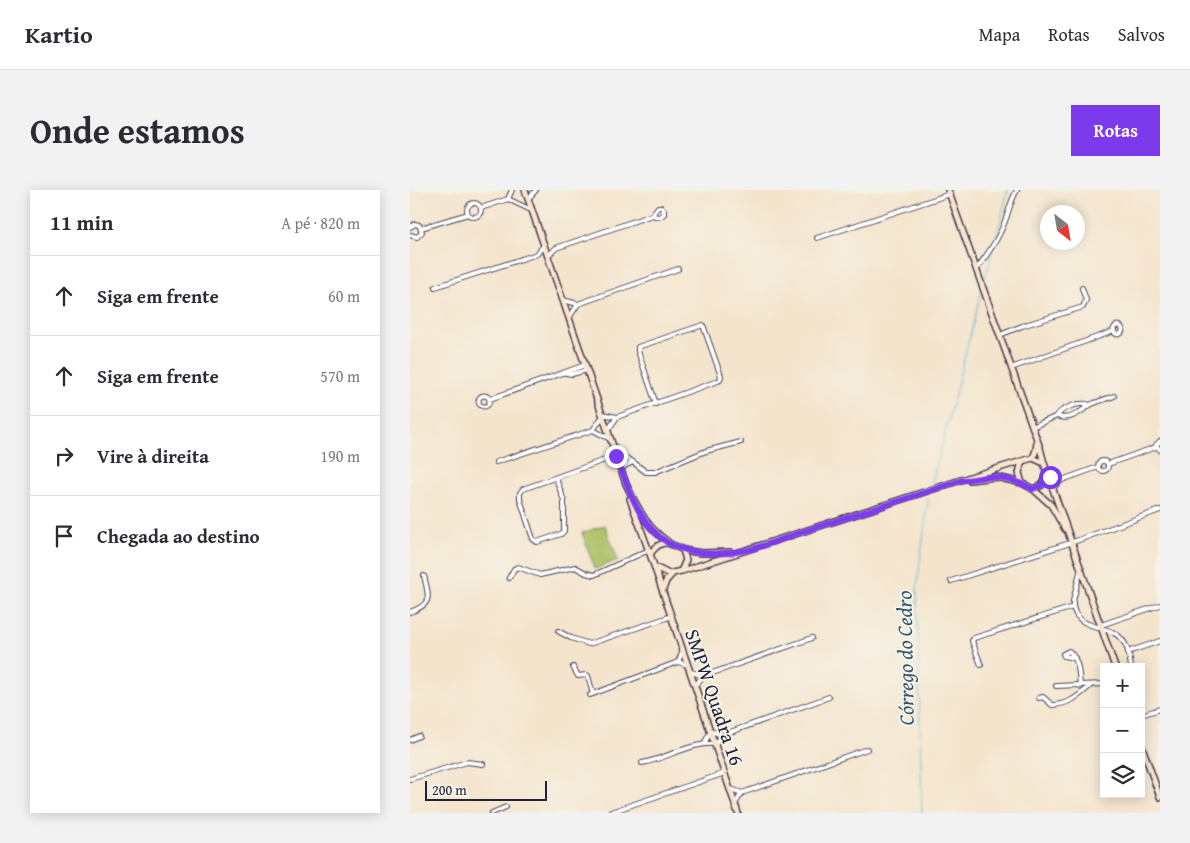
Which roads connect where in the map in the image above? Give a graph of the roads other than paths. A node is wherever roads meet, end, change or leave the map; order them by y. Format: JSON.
{"nodes":[{"id":1,"x":512,"y":190,"type":"edge"},
{"id":2,"x":525,"y":190,"type":"edge"},
{"id":3,"x":536,"y":190,"type":"edge"},
{"id":4,"x":1018,"y":190,"type":"edge"},
{"id":5,"x":949,"y":192,"type":"edge"},
{"id":6,"x":508,"y":199,"type":"junction"},
{"id":7,"x":528,"y":199,"type":"junction"},
{"id":8,"x":481,"y":208,"type":"junction"},
{"id":9,"x":533,"y":211,"type":"junction"},
{"id":10,"x":468,"y":214,"type":"junction"},
{"id":11,"x":652,"y":215,"type":"dead end"},
{"id":12,"x":410,"y":226,"type":"edge"},
{"id":13,"x":421,"y":228,"type":"junction"},
{"id":14,"x":410,"y":235,"type":"edge"},
{"id":15,"x":816,"y":238,"type":"dead end"},
{"id":16,"x":544,"y":244,"type":"junction"},
{"id":17,"x":556,"y":248,"type":"junction"},
{"id":18,"x":536,"y":254,"type":"junction"},
{"id":19,"x":548,"y":258,"type":"junction"},
{"id":20,"x":678,"y":269,"type":"dead end"},
{"id":21,"x":976,"y":270,"type":"junction"},
{"id":22,"x":435,"y":287,"type":"dead end"},
{"id":23,"x":1082,"y":288,"type":"dead end"},
{"id":24,"x":563,"y":300,"type":"junction"},
{"id":25,"x":578,"y":304,"type":"junction"},
{"id":26,"x":569,"y":318,"type":"junction"},
{"id":27,"x":1114,"y":331,"type":"dead end"},
{"id":28,"x":1000,"y":335,"type":"junction"},
{"id":29,"x":586,"y":368,"type":"junction"},
{"id":30,"x":1011,"y":368,"type":"junction"},
{"id":31,"x":1114,"y":396,"type":"dead end"},
{"id":32,"x":490,"y":399,"type":"dead end"},
{"id":33,"x":656,"y":404,"type":"junction"},
{"id":34,"x":1090,"y":405,"type":"junction"},
{"id":35,"x":602,"y":415,"type":"junction"},
{"id":36,"x":1057,"y":416,"type":"junction"},
{"id":37,"x":617,"y":418,"type":"junction"},
{"id":38,"x":1032,"y":427,"type":"junction"},
{"id":39,"x":593,"y":430,"type":"junction"},
{"id":40,"x":608,"y":430,"type":"junction"},
{"id":41,"x":610,"y":439,"type":"junction"},
{"id":42,"x":1036,"y":439,"type":"junction"},
{"id":43,"x":1160,"y":441,"type":"edge"},
{"id":44,"x":741,"y":442,"type":"dead end"},
{"id":45,"x":1158,"y":449,"type":"edge"},
{"id":46,"x":616,"y":456,"type":"junction"},
{"id":47,"x":1033,"y":458,"type":"junction"},
{"id":48,"x":1022,"y":461,"type":"junction"},
{"id":49,"x":496,"y":462,"type":"dead end"},
{"id":50,"x":633,"y":462,"type":"junction"},
{"id":51,"x":1044,"y":463,"type":"junction"},
{"id":52,"x":1108,"y":464,"type":"junction"},
{"id":53,"x":1098,"y":467,"type":"junction"},
{"id":54,"x":621,"y":468,"type":"junction"},
{"id":55,"x":1049,"y":476,"type":"junction"},
{"id":56,"x":556,"y":478,"type":"junction"},
{"id":57,"x":962,"y":480,"type":"junction"},
{"id":58,"x":1062,"y":480,"type":"junction"},
{"id":59,"x":1022,"y":483,"type":"junction"},
{"id":60,"x":626,"y":484,"type":"junction"},
{"id":61,"x":1053,"y":488,"type":"junction"},
{"id":62,"x":1033,"y":489,"type":"junction"},
{"id":63,"x":1160,"y":510,"type":"edge"},
{"id":64,"x":668,"y":542,"type":"junction"},
{"id":65,"x":1072,"y":543,"type":"junction"},
{"id":66,"x":683,"y":550,"type":"junction"},
{"id":67,"x":743,"y":551,"type":"junction"},
{"id":68,"x":649,"y":552,"type":"junction"},
{"id":69,"x":655,"y":567,"type":"junction"},
{"id":70,"x":1081,"y":568,"type":"junction"},
{"id":71,"x":681,"y":571,"type":"junction"},
{"id":72,"x":673,"y":573,"type":"junction"},
{"id":73,"x":424,"y":576,"type":"dead end"},
{"id":74,"x":510,"y":578,"type":"dead end"},
{"id":75,"x":951,"y":581,"type":"dead end"},
{"id":76,"x":663,"y":590,"type":"junction"},
{"id":77,"x":1160,"y":605,"type":"edge"},
{"id":78,"x":1073,"y":607,"type":"junction"},
{"id":79,"x":410,"y":612,"type":"edge"},
{"id":80,"x":672,"y":616,"type":"junction"},
{"id":81,"x":1101,"y":626,"type":"junction"},
{"id":82,"x":558,"y":632,"type":"dead end"},
{"id":83,"x":812,"y":638,"type":"dead end"},
{"id":84,"x":1160,"y":641,"type":"edge"},
{"id":85,"x":683,"y":650,"type":"junction"},
{"id":86,"x":1128,"y":652,"type":"junction"},
{"id":87,"x":1075,"y":658,"type":"dead end"},
{"id":88,"x":678,"y":662,"type":"junction"},
{"id":89,"x":1114,"y":663,"type":"edge"},
{"id":90,"x":1130,"y":663,"type":"edge"},
{"id":91,"x":981,"y":664,"type":"dead end"},
{"id":92,"x":688,"y":665,"type":"junction"},
{"id":93,"x":573,"y":667,"type":"dead end"},
{"id":94,"x":691,"y":672,"type":"junction"},
{"id":95,"x":704,"y":676,"type":"junction"},
{"id":96,"x":695,"y":685,"type":"junction"},
{"id":97,"x":1100,"y":685,"type":"edge"},
{"id":98,"x":1056,"y":686,"type":"dead end"},
{"id":99,"x":1080,"y":686,"type":"junction"},
{"id":100,"x":1090,"y":686,"type":"junction"},
{"id":101,"x":829,"y":697,"type":"dead end"},
{"id":102,"x":1039,"y":698,"type":"dead end"},
{"id":103,"x":1160,"y":709,"type":"edge"},
{"id":104,"x":1145,"y":715,"type":"edge"},
{"id":105,"x":711,"y":730,"type":"junction"},
{"id":106,"x":722,"y":735,"type":"junction"},
{"id":107,"x":419,"y":736,"type":"dead end"},
{"id":108,"x":410,"y":740,"type":"edge"},
{"id":109,"x":705,"y":742,"type":"junction"},
{"id":110,"x":716,"y":744,"type":"junction"},
{"id":111,"x":867,"y":749,"type":"dead end"},
{"id":112,"x":1144,"y":753,"type":"edge"},
{"id":113,"x":642,"y":763,"type":"dead end"},
{"id":114,"x":483,"y":764,"type":"dead end"},
{"id":115,"x":726,"y":773,"type":"junction"},
{"id":116,"x":410,"y":779,"type":"edge"},
{"id":117,"x":731,"y":789,"type":"junction"},
{"id":118,"x":742,"y":793,"type":"junction"},
{"id":119,"x":1160,"y":797,"type":"edge"},
{"id":120,"x":736,"y":804,"type":"junction"},
{"id":121,"x":506,"y":808,"type":"dead end"},
{"id":122,"x":612,"y":812,"type":"dead end"},
{"id":123,"x":492,"y":813,"type":"edge"},
{"id":124,"x":738,"y":813,"type":"edge"}],
"edges":[{"from":1,"to":6,"type":"street"},
{"from":2,"to":7,"type":"main road"},
{"from":3,"to":7,"type":"street"},
{"from":4,"to":21,"type":"street"},
{"from":5,"to":15,"type":"street"},
{"from":5,"to":21,"type":"main road"},
{"from":6,"to":8,"type":"street"},
{"from":6,"to":9,"type":"street"},
{"from":7,"to":9,"type":"main road"},
{"from":8,"to":10,"type":"street"},
{"from":8,"to":10,"type":"street"},
{"from":9,"to":16,"type":"main road"},
{"from":10,"to":13,"type":"street"},
{"from":11,"to":17,"type":"street"},
{"from":12,"to":13,"type":"street"},
{"from":13,"to":14,"type":"street"},
{"from":16,"to":17,"type":"street"},
{"from":16,"to":18,"type":"street"},
{"from":16,"to":19,"type":"main road"},
{"from":17,"to":19,"type":"street"},
{"from":18,"to":19,"type":"street"},
{"from":18,"to":22,"type":"street"},
{"from":19,"to":24,"type":"main road"},
{"from":20,"to":25,"type":"street"},
{"from":21,"to":28,"type":"main road"},
{"from":23,"to":28,"type":"street"},
{"from":24,"to":25,"type":"street"},
{"from":24,"to":26,"type":"main road"},
{"from":25,"to":26,"type":"street"},
{"from":26,"to":29,"type":"main road"},
{"from":27,"to":30,"type":"street"},
{"from":28,"to":30,"type":"main road"},
{"from":29,"to":32,"type":"street"},
{"from":29,"to":35,"type":"main road"},
{"from":30,"to":38,"type":"main road"},
{"from":31,"to":34,"type":"street"},
{"from":33,"to":33,"type":"street"},
{"from":33,"to":37,"type":"street"},
{"from":34,"to":36,"type":"street"},
{"from":34,"to":36,"type":"street"},
{"from":35,"to":37,"type":"street"},
{"from":35,"to":39,"type":"street"},
{"from":35,"to":40,"type":"main road"},
{"from":36,"to":38,"type":"street"},
{"from":37,"to":40,"type":"street"},
{"from":38,"to":42,"type":"main road"},
{"from":39,"to":41,"type":"street"},
{"from":39,"to":49,"type":"street"},
{"from":40,"to":41,"type":"main road"},
{"from":41,"to":46,"type":"main road"},
{"from":42,"to":47,"type":"main road"},
{"from":42,"to":51,"type":"main road"},
{"from":43,"to":45,"type":"street"},
{"from":44,"to":50,"type":"street"},
{"from":45,"to":52,"type":"street"},
{"from":46,"to":50,"type":"street"},
{"from":46,"to":54,"type":"main road"},
{"from":46,"to":56,"type":"street"},
{"from":47,"to":48,"type":"main road"},
{"from":47,"to":51,"type":"main road"},
{"from":48,"to":57,"type":"main road"},
{"from":48,"to":59,"type":"main road"},
{"from":50,"to":54,"type":"street"},
{"from":51,"to":55,"type":"main road"},
{"from":52,"to":53,"type":"street"},
{"from":52,"to":53,"type":"street"},
{"from":53,"to":58,"type":"street"},
{"from":54,"to":60,"type":"main road"},
{"from":55,"to":58,"type":"street"},
{"from":55,"to":61,"type":"main road"},
{"from":55,"to":62,"type":"main road"},
{"from":56,"to":56,"type":"street"},
{"from":57,"to":59,"type":"main road"},
{"from":57,"to":67,"type":"main road"},
{"from":58,"to":61,"type":"street"},
{"from":59,"to":62,"type":"main road"},
{"from":60,"to":64,"type":"main road"},
{"from":60,"to":68,"type":"main road"},
{"from":61,"to":65,"type":"main road"},
{"from":62,"to":65,"type":"main road"},
{"from":63,"to":65,"type":"street"},
{"from":64,"to":66,"type":"main road"},
{"from":64,"to":68,"type":"main road"},
{"from":65,"to":70,"type":"main road"},
{"from":65,"to":75,"type":"street"},
{"from":66,"to":67,"type":"main road"},
{"from":66,"to":71,"type":"main road"},
{"from":67,"to":71,"type":"main road"},
{"from":68,"to":69,"type":"main road"},
{"from":68,"to":74,"type":"street"},
{"from":69,"to":72,"type":"main road"},
{"from":69,"to":76,"type":"main road","name":"SMPW Quadra 16"},
{"from":70,"to":78,"type":"street"},
{"from":70,"to":81,"type":"main road"},
{"from":71,"to":72,"type":"main road"},
{"from":72,"to":76,"type":"main road"},
{"from":73,"to":79,"type":"street"},
{"from":76,"to":80,"type":"main road","name":"SMPW Quadra 16"},
{"from":77,"to":81,"type":"street"},
{"from":78,"to":81,"type":"street"},
{"from":78,"to":91,"type":"street"},
{"from":80,"to":82,"type":"street"},
{"from":80,"to":85,"type":"main road","name":"SMPW Quadra 16"},
{"from":81,"to":86,"type":"street"},
{"from":81,"to":89,"type":"main road"},
{"from":83,"to":95,"type":"street"},
{"from":84,"to":86,"type":"street"},
{"from":85,"to":88,"type":"street"},
{"from":85,"to":92,"type":"main road","name":"SMPW Quadra 16"},
{"from":86,"to":90,"type":"street"},
{"from":87,"to":99,"type":"street"},
{"from":88,"to":92,"type":"street"},
{"from":88,"to":93,"type":"street"},
{"from":92,"to":94,"type":"main road","name":"SMPW Quadra 16"},
{"from":94,"to":95,"type":"street"},
{"from":94,"to":96,"type":"main road","name":"SMPW Quadra 16"},
{"from":95,"to":96,"type":"street"},
{"from":96,"to":105,"type":"main road","name":"SMPW Quadra 16"},
{"from":97,"to":100,"type":"street"},
{"from":98,"to":99,"type":"street"},
{"from":99,"to":100,"type":"street"},
{"from":100,"to":102,"type":"street"},
{"from":101,"to":106,"type":"street"},
{"from":103,"to":104,"type":"street"},
{"from":105,"to":106,"type":"street"},
{"from":105,"to":109,"type":"street"},
{"from":105,"to":110,"type":"main road","name":"SMPW Quadra 16"},
{"from":106,"to":110,"type":"street"},
{"from":107,"to":108,"type":"street"},
{"from":109,"to":110,"type":"street"},
{"from":109,"to":113,"type":"street"},
{"from":110,"to":115,"type":"main road","name":"SMPW Quadra 16"},
{"from":111,"to":118,"type":"street"},
{"from":112,"to":119,"type":"main road"},
{"from":114,"to":116,"type":"street"},
{"from":115,"to":117,"type":"main road","name":"SMPW Quadra 16"},
{"from":115,"to":122,"type":"street"},
{"from":117,"to":118,"type":"street"},
{"from":117,"to":120,"type":"main road","name":"SMPW Quadra 16"},
{"from":118,"to":120,"type":"street"},
{"from":120,"to":124,"type":"main road","name":"SMPW Quadra 16"},
{"from":121,"to":123,"type":"street"}]}
